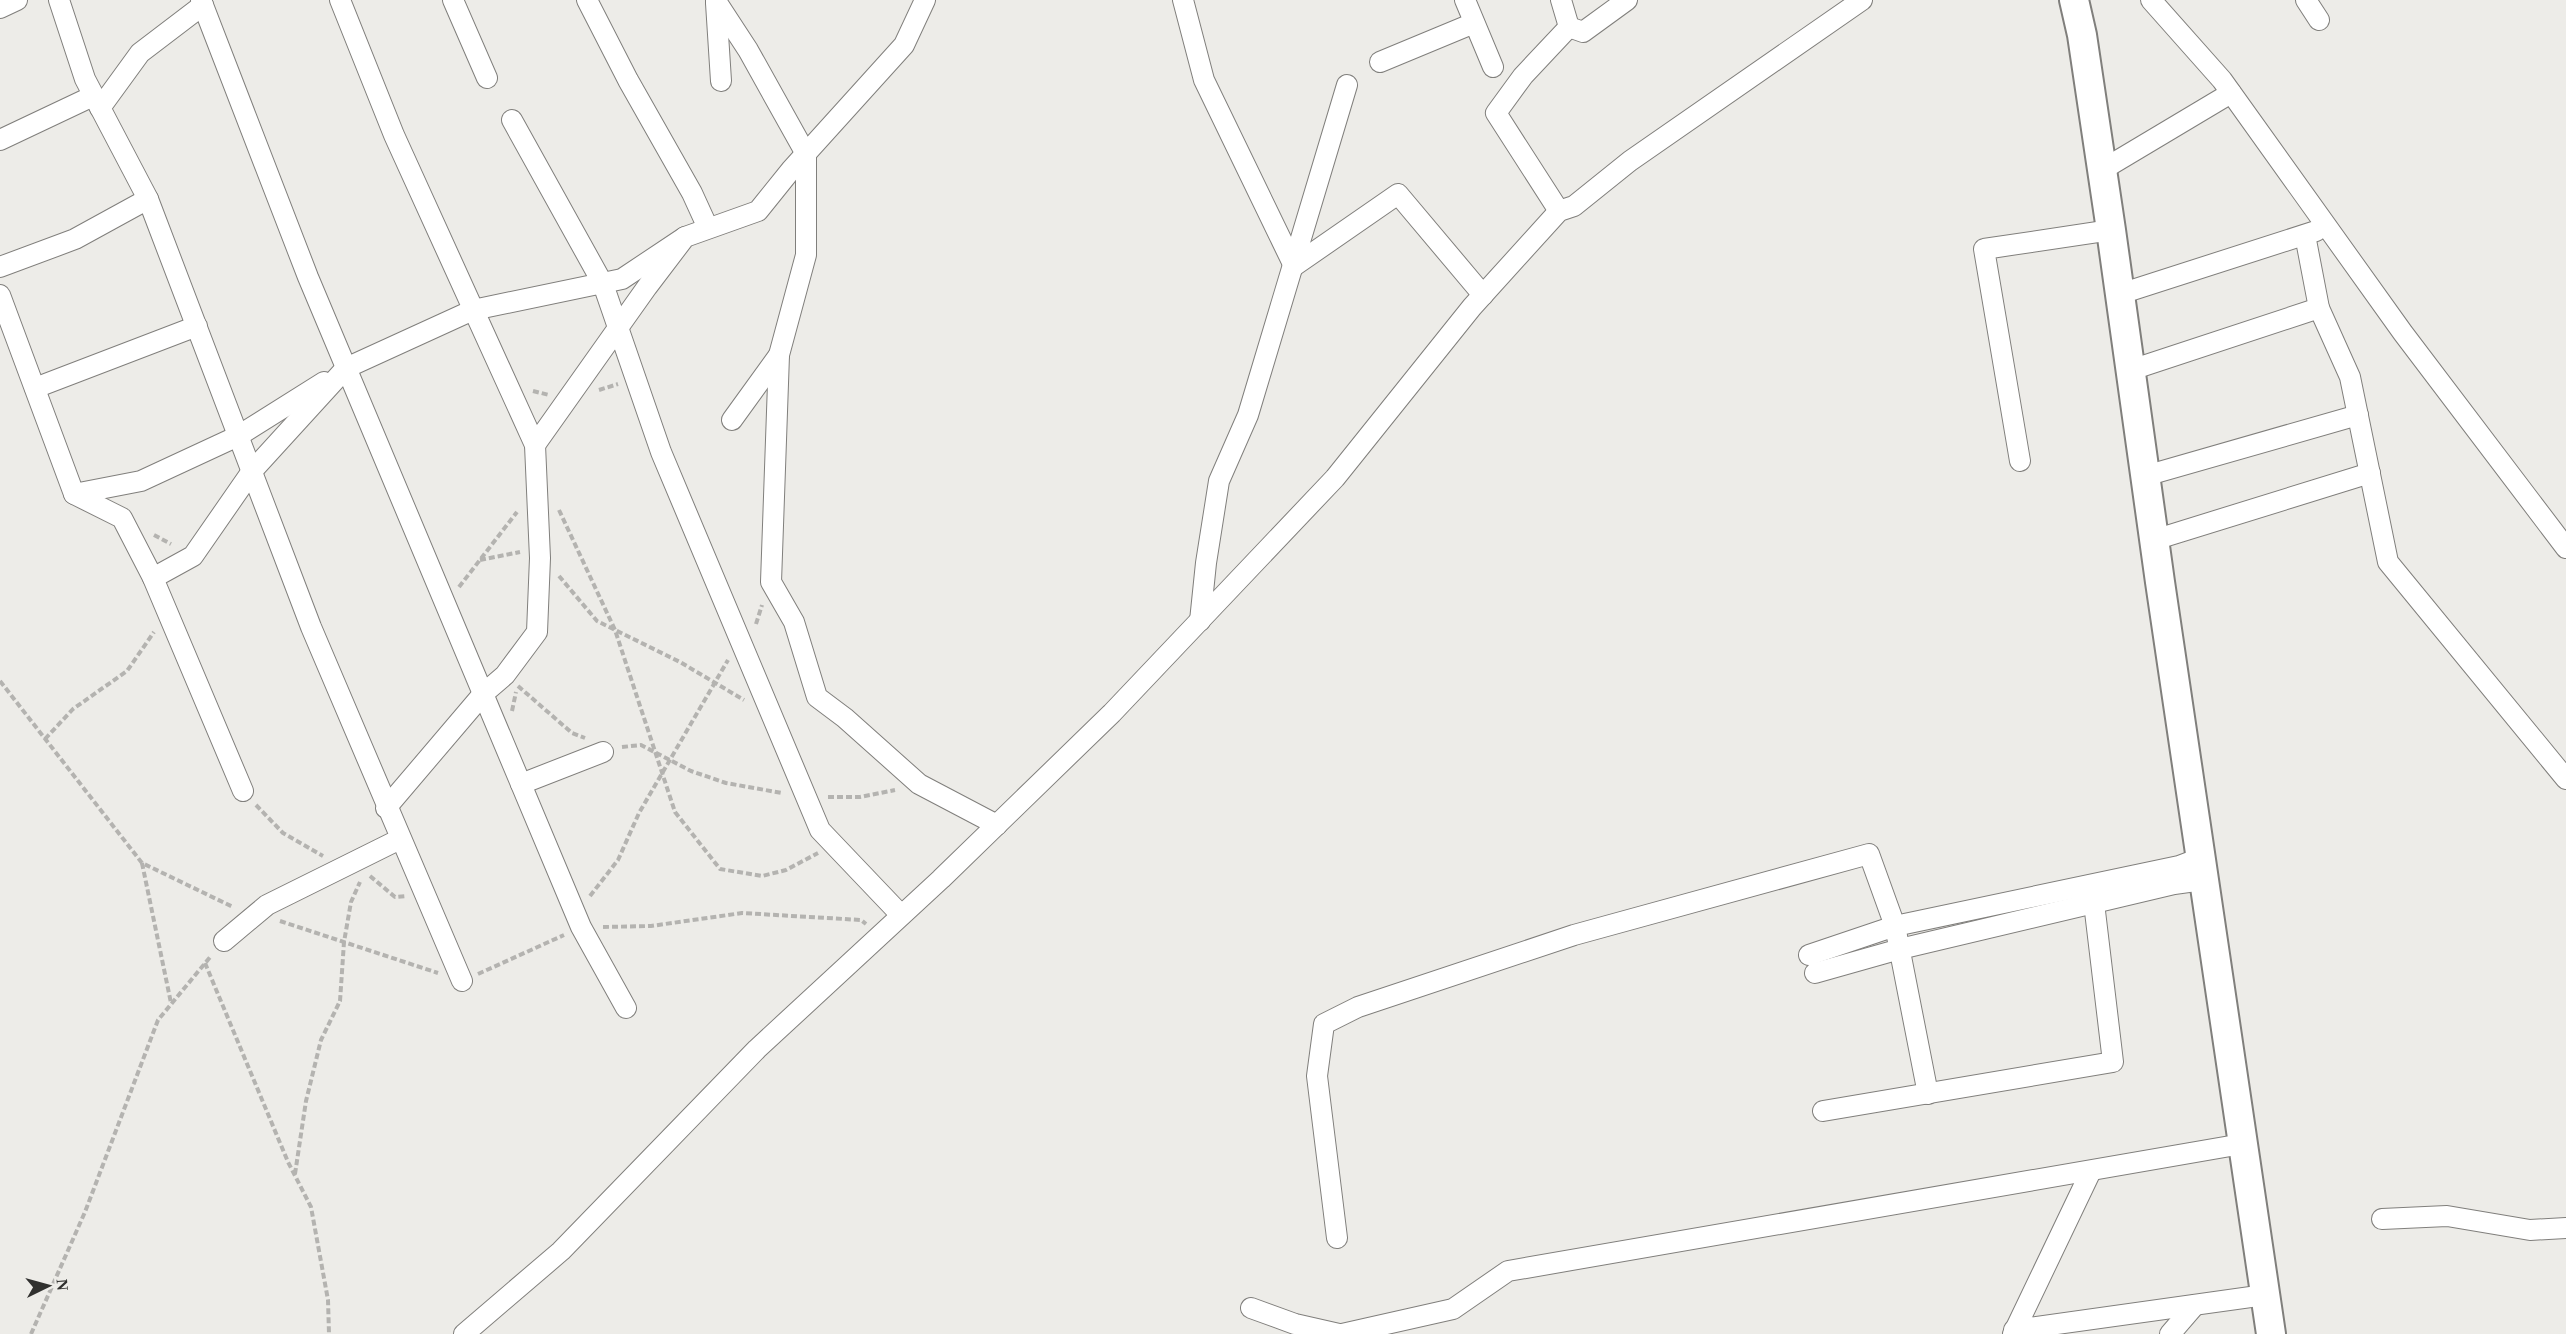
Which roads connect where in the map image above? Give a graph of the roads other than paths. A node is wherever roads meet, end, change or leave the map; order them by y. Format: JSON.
{"nodes":[{"id":1,"x":17,"y":0,"type":"edge"},
{"id":2,"x":59,"y":0,"type":"edge"},
{"id":3,"x":340,"y":0,"type":"edge"},
{"id":4,"x":453,"y":0,"type":"edge"},
{"id":5,"x":587,"y":0,"type":"edge"},
{"id":6,"x":716,"y":0,"type":"edge"},
{"id":7,"x":925,"y":0,"type":"edge"},
{"id":8,"x":1183,"y":0,"type":"edge"},
{"id":9,"x":1465,"y":0,"type":"edge"},
{"id":10,"x":1561,"y":0,"type":"edge"},
{"id":11,"x":1627,"y":0,"type":"edge"},
{"id":12,"x":1862,"y":0,"type":"edge"},
{"id":13,"x":2074,"y":0,"type":"edge"},
{"id":14,"x":2151,"y":0,"type":"edge"},
{"id":15,"x":2306,"y":0,"type":"edge"},
{"id":16,"x":202,"y":3,"type":"edge"},
{"id":17,"x":0,"y":8,"type":"edge"},
{"id":18,"x":2319,"y":20,"type":"dead end"},
{"id":19,"x":1474,"y":23,"type":"junction"},
{"id":20,"x":1569,"y":27,"type":"junction"},
{"id":21,"x":1380,"y":62,"type":"dead end"},
{"id":22,"x":1493,"y":68,"type":"dead end"},
{"id":23,"x":487,"y":78,"type":"dead end"},
{"id":24,"x":721,"y":81,"type":"dead end"},
{"id":25,"x":1347,"y":85,"type":"dead end"},
{"id":26,"x":2231,"y":93,"type":"junction"},
{"id":27,"x":97,"y":102,"type":"junction"},
{"id":28,"x":512,"y":120,"type":"dead end"},
{"id":29,"x":0,"y":140,"type":"edge"},
{"id":30,"x":806,"y":154,"type":"junction"},
{"id":31,"x":2102,"y":170,"type":"junction"},
{"id":32,"x":148,"y":198,"type":"junction"},
{"id":33,"x":1559,"y":211,"type":"junction"},
{"id":34,"x":2327,"y":227,"type":"junction"},
{"id":35,"x":708,"y":228,"type":"junction"},
{"id":36,"x":2111,"y":230,"type":"junction"},
{"id":37,"x":2305,"y":234,"type":"junction"},
{"id":38,"x":685,"y":237,"type":"junction"},
{"id":39,"x":1294,"y":266,"type":"junction"},
{"id":40,"x":0,"y":267,"type":"edge"},
{"id":41,"x":603,"y":284,"type":"junction"},
{"id":42,"x":2120,"y":294,"type":"junction"},
{"id":43,"x":0,"y":295,"type":"edge"},
{"id":44,"x":1484,"y":295,"type":"junction"},
{"id":45,"x":2319,"y":308,"type":"junction"},
{"id":46,"x":473,"y":310,"type":"junction"},
{"id":47,"x":196,"y":327,"type":"junction"},
{"id":48,"x":618,"y":328,"type":"junction"},
{"id":49,"x":779,"y":355,"type":"junction"},
{"id":50,"x":346,"y":368,"type":"junction"},
{"id":51,"x":2131,"y":370,"type":"junction"},
{"id":52,"x":35,"y":388,"type":"junction"},
{"id":53,"x":2358,"y":415,"type":"junction"},
{"id":54,"x":732,"y":420,"type":"dead end"},
{"id":55,"x":238,"y":436,"type":"junction"},
{"id":56,"x":535,"y":445,"type":"junction"},
{"id":57,"x":2020,"y":461,"type":"dead end"},
{"id":58,"x":252,"y":471,"type":"junction"},
{"id":59,"x":2370,"y":473,"type":"junction"},
{"id":60,"x":2145,"y":476,"type":"junction"},
{"id":61,"x":74,"y":494,"type":"junction"},
{"id":62,"x":2154,"y":540,"type":"junction"},
{"id":63,"x":2566,"y":548,"type":"edge"},
{"id":64,"x":153,"y":578,"type":"junction"},
{"id":65,"x":1200,"y":621,"type":"junction"},
{"id":66,"x":483,"y":694,"type":"junction"},
{"id":67,"x":601,"y":746,"type":"road end"},
{"id":68,"x":2566,"y":779,"type":"edge"},
{"id":69,"x":521,"y":784,"type":"junction"},
{"id":70,"x":243,"y":791,"type":"dead end"},
{"id":71,"x":386,"y":808,"type":"junction"},
{"id":72,"x":997,"y":825,"type":"junction"},
{"id":73,"x":399,"y":839,"type":"junction"},
{"id":74,"x":2202,"y":869,"type":"junction"},
{"id":75,"x":2094,"y":903,"type":"junction"},
{"id":76,"x":902,"y":915,"type":"junction"},
{"id":77,"x":1895,"y":926,"type":"junction"},
{"id":78,"x":224,"y":941,"type":"road end"},
{"id":79,"x":1900,"y":949,"type":"junction"},
{"id":80,"x":462,"y":981,"type":"dead end"},
{"id":81,"x":626,"y":1008,"type":"dead end"},
{"id":82,"x":1928,"y":1094,"type":"junction"},
{"id":83,"x":1823,"y":1111,"type":"dead end"},
{"id":84,"x":2242,"y":1144,"type":"junction"},
{"id":85,"x":2091,"y":1171,"type":"junction"},
{"id":86,"x":2382,"y":1219,"type":"dead end"},
{"id":87,"x":2566,"y":1228,"type":"edge"},
{"id":88,"x":1338,"y":1238,"type":"dead end"},
{"id":89,"x":2265,"y":1295,"type":"junction"},
{"id":90,"x":2195,"y":1305,"type":"junction"},
{"id":91,"x":1251,"y":1308,"type":"dead end"},
{"id":92,"x":2013,"y":1332,"type":"edge"},
{"id":93,"x":1335,"y":1333,"type":"edge"},
{"id":94,"x":464,"y":1334,"type":"edge"},
{"id":95,"x":2170,"y":1334,"type":"edge"},
{"id":96,"x":2271,"y":1334,"type":"edge"}],
"edges":[{"from":1,"to":17,"type":"street"},
{"from":2,"to":27,"type":"street"},
{"from":3,"to":46,"type":"street"},
{"from":4,"to":23,"type":"street"},
{"from":5,"to":35,"type":"street"},
{"from":6,"to":24,"type":"street"},
{"from":6,"to":30,"type":"street"},
{"from":7,"to":30,"type":"street"},
{"from":8,"to":39,"type":"street"},
{"from":9,"to":19,"type":"street"},
{"from":10,"to":20,"type":"street"},
{"from":11,"to":20,"type":"street"},
{"from":12,"to":33,"type":"street"},
{"from":13,"to":31,"type":"main road"},
{"from":14,"to":26,"type":"street"},
{"from":15,"to":18,"type":"street"},
{"from":16,"to":27,"type":"street"},
{"from":16,"to":50,"type":"street"},
{"from":19,"to":21,"type":"street"},
{"from":19,"to":22,"type":"street"},
{"from":20,"to":33,"type":"street"},
{"from":25,"to":39,"type":"street"},
{"from":26,"to":31,"type":"street"},
{"from":26,"to":34,"type":"street"},
{"from":27,"to":29,"type":"street"},
{"from":27,"to":32,"type":"street"},
{"from":28,"to":41,"type":"street"},
{"from":30,"to":35,"type":"street"},
{"from":30,"to":49,"type":"street"},
{"from":31,"to":36,"type":"main road"},
{"from":32,"to":40,"type":"street"},
{"from":32,"to":47,"type":"street"},
{"from":33,"to":44,"type":"street"},
{"from":34,"to":37,"type":"street"},
{"from":34,"to":63,"type":"street"},
{"from":35,"to":38,"type":"street"},
{"from":36,"to":42,"type":"main road"},
{"from":36,"to":57,"type":"street"},
{"from":37,"to":42,"type":"street"},
{"from":37,"to":45,"type":"street"},
{"from":38,"to":41,"type":"street"},
{"from":38,"to":48,"type":"street"},
{"from":39,"to":44,"type":"street"},
{"from":39,"to":65,"type":"street"},
{"from":41,"to":46,"type":"street"},
{"from":41,"to":48,"type":"street"},
{"from":42,"to":51,"type":"main road"},
{"from":43,"to":52,"type":"street"},
{"from":44,"to":65,"type":"street"},
{"from":45,"to":51,"type":"street"},
{"from":45,"to":53,"type":"street"},
{"from":46,"to":50,"type":"street"},
{"from":46,"to":56,"type":"street"},
{"from":47,"to":52,"type":"street"},
{"from":47,"to":55,"type":"street"},
{"from":48,"to":56,"type":"street"},
{"from":48,"to":76,"type":"street"},
{"from":49,"to":54,"type":"street"},
{"from":49,"to":72,"type":"street"},
{"from":50,"to":55,"type":"street"},
{"from":50,"to":58,"type":"street"},
{"from":50,"to":66,"type":"street"},
{"from":51,"to":60,"type":"main road"},
{"from":52,"to":61,"type":"street"},
{"from":53,"to":59,"type":"street"},
{"from":53,"to":60,"type":"street"},
{"from":55,"to":58,"type":"street"},
{"from":55,"to":61,"type":"street"},
{"from":56,"to":66,"type":"street"},
{"from":58,"to":64,"type":"street"},
{"from":58,"to":71,"type":"street"},
{"from":59,"to":62,"type":"street"},
{"from":59,"to":68,"type":"street"},
{"from":60,"to":62,"type":"main road"},
{"from":61,"to":64,"type":"street"},
{"from":62,"to":74,"type":"main road"},
{"from":64,"to":70,"type":"street"},
{"from":65,"to":72,"type":"street"},
{"from":66,"to":69,"type":"street"},
{"from":66,"to":71,"type":"street"},
{"from":67,"to":69,"type":"street"},
{"from":69,"to":81,"type":"street"},
{"from":71,"to":73,"type":"street"},
{"from":72,"to":76,"type":"street"},
{"from":73,"to":78,"type":"street"},
{"from":73,"to":80,"type":"street"},
{"from":74,"to":75,"type":"street"},
{"from":74,"to":77,"type":"street"},
{"from":74,"to":84,"type":"main road"},
{"from":75,"to":79,"type":"street"},
{"from":75,"to":82,"type":"street"},
{"from":76,"to":94,"type":"street"},
{"from":77,"to":79,"type":"street"},
{"from":77,"to":79,"type":"street"},
{"from":77,"to":88,"type":"street"},
{"from":79,"to":82,"type":"street"},
{"from":82,"to":83,"type":"street"},
{"from":84,"to":85,"type":"street"},
{"from":84,"to":89,"type":"main road"},
{"from":85,"to":92,"type":"street"},
{"from":85,"to":93,"type":"street"},
{"from":86,"to":87,"type":"street"},
{"from":89,"to":90,"type":"street"},
{"from":89,"to":96,"type":"main road"},
{"from":90,"to":92,"type":"street"},
{"from":90,"to":95,"type":"street"},
{"from":91,"to":93,"type":"street"}]}
